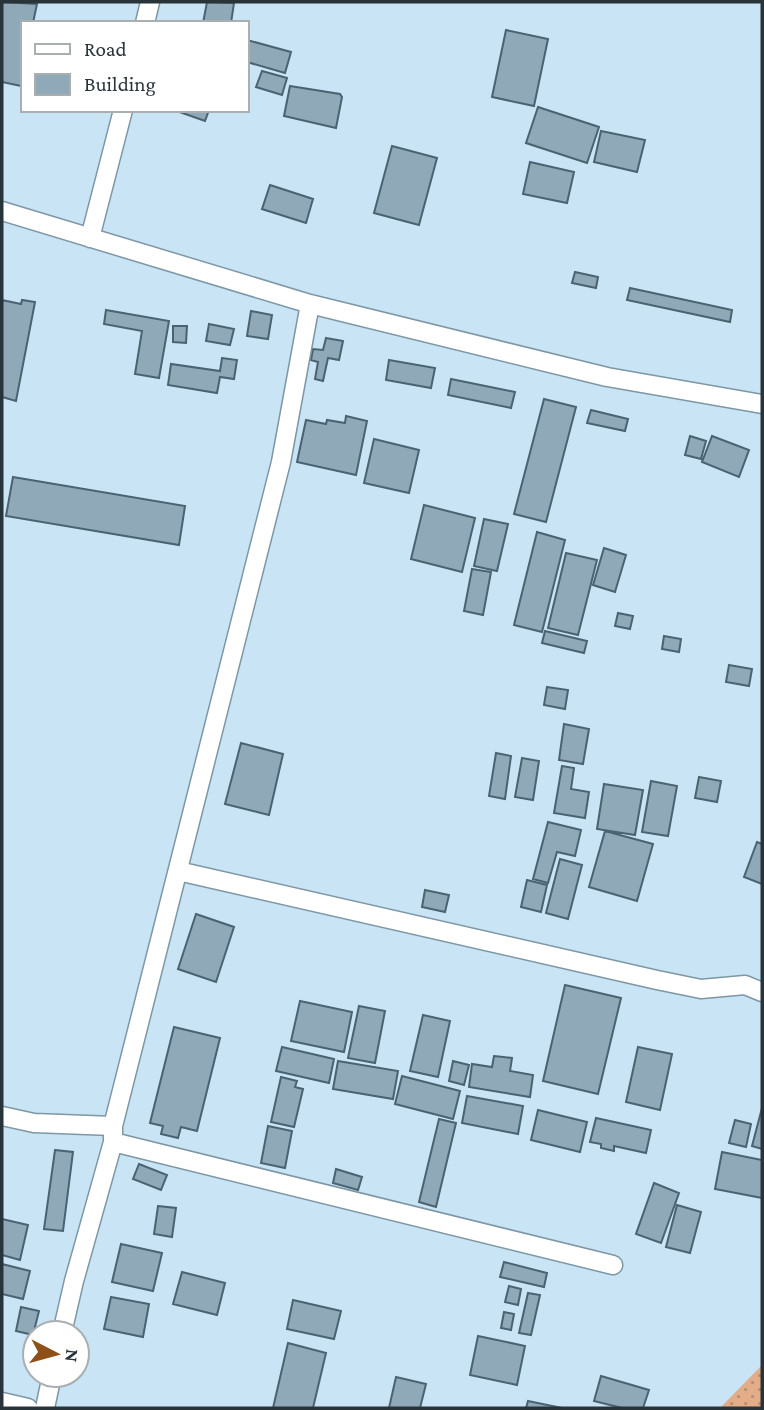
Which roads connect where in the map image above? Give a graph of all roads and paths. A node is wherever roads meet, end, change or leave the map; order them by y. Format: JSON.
{"nodes":[{"id":1,"x":150,"y":2,"type":"edge"},
{"id":2,"x":145,"y":21,"type":"edge"},
{"id":3,"x":122,"y":112,"type":"edge"},
{"id":4,"x":2,"y":211,"type":"edge"},
{"id":5,"x":90,"y":238,"type":"junction"},
{"id":6,"x":310,"y":304,"type":"junction"},
{"id":7,"x":762,"y":404,"type":"edge"},
{"id":8,"x":178,"y":871,"type":"junction"},
{"id":9,"x":762,"y":992,"type":"edge"},
{"id":10,"x":2,"y":1116,"type":"edge"},
{"id":11,"x":113,"y":1134,"type":"junction"},
{"id":12,"x":613,"y":1265,"type":"dead end"},
{"id":13,"x":65,"y":1319,"type":"edge"},
{"id":14,"x":49,"y":1389,"type":"edge"},
{"id":15,"x":2,"y":1402,"type":"edge"},
{"id":16,"x":28,"y":1408,"type":"edge"},
{"id":17,"x":45,"y":1408,"type":"edge"}],
"edges":[{"from":1,"to":2,"type":"street"},
{"from":3,"to":5,"type":"street"},
{"from":4,"to":5,"type":"street"},
{"from":5,"to":6,"type":"street"},
{"from":6,"to":7,"type":"street"},
{"from":6,"to":8,"type":"street"},
{"from":8,"to":9,"type":"street"},
{"from":8,"to":11,"type":"street"},
{"from":10,"to":11,"type":"street"},
{"from":11,"to":12,"type":"street"},
{"from":11,"to":13,"type":"street"},
{"from":14,"to":17,"type":"street"},
{"from":15,"to":16,"type":"street"}]}
